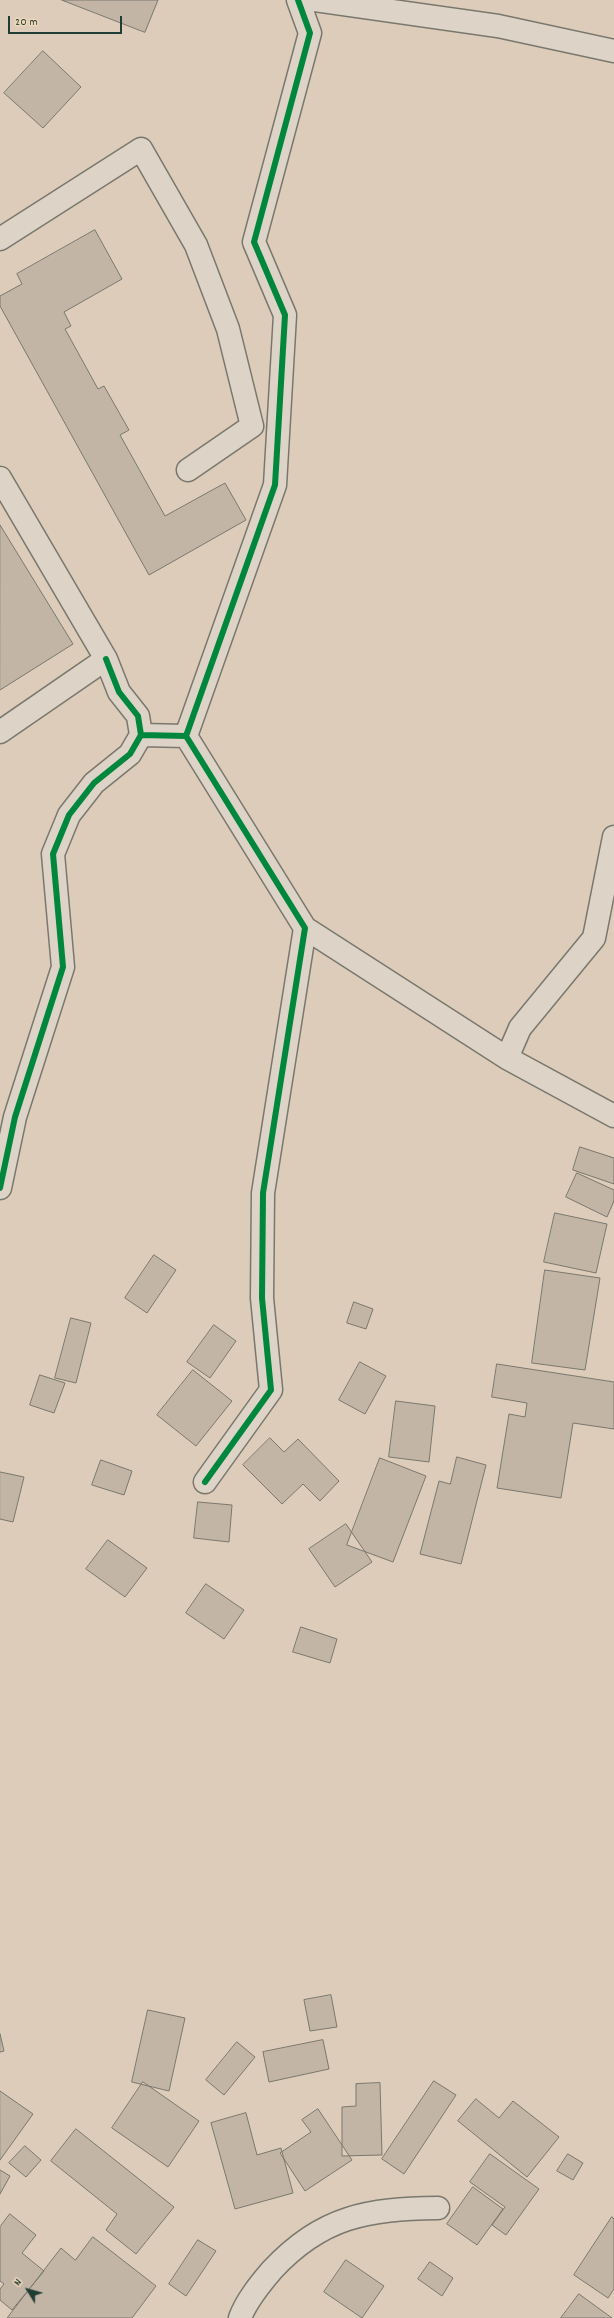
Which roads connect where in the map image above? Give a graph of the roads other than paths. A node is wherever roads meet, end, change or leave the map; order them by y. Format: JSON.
{"nodes":[{"id":1,"x":298,"y":0,"type":"edge"},
{"id":2,"x":315,"y":0,"type":"edge"},
{"id":3,"x":614,"y":52,"type":"edge"},
{"id":4,"x":0,"y":239,"type":"edge"},
{"id":5,"x":188,"y":470,"type":"dead end"},
{"id":6,"x":0,"y":478,"type":"edge"},
{"id":7,"x":106,"y":659,"type":"junction"},
{"id":8,"x":0,"y":732,"type":"edge"},
{"id":9,"x":141,"y":735,"type":"junction"},
{"id":10,"x":186,"y":736,"type":"junction"},
{"id":11,"x":614,"y":837,"type":"edge"},
{"id":12,"x":305,"y":928,"type":"junction"},
{"id":13,"x":507,"y":1058,"type":"junction"},
{"id":14,"x":614,"y":1116,"type":"edge"},
{"id":15,"x":0,"y":1188,"type":"edge"},
{"id":16,"x":205,"y":1482,"type":"dead end"},
{"id":17,"x":438,"y":2208,"type":"dead end"},
{"id":18,"x":240,"y":2318,"type":"edge"}],
"edges":[{"from":1,"to":10,"type":"street"},
{"from":2,"to":3,"type":"street"},
{"from":4,"to":5,"type":"street"},
{"from":6,"to":7,"type":"street"},
{"from":7,"to":8,"type":"street"},
{"from":7,"to":9,"type":"street"},
{"from":9,"to":10,"type":"street"},
{"from":9,"to":15,"type":"street"},
{"from":10,"to":12,"type":"street"},
{"from":11,"to":13,"type":"street"},
{"from":12,"to":13,"type":"street"},
{"from":12,"to":16,"type":"street"},
{"from":13,"to":14,"type":"street"},
{"from":17,"to":18,"type":"street"}]}
